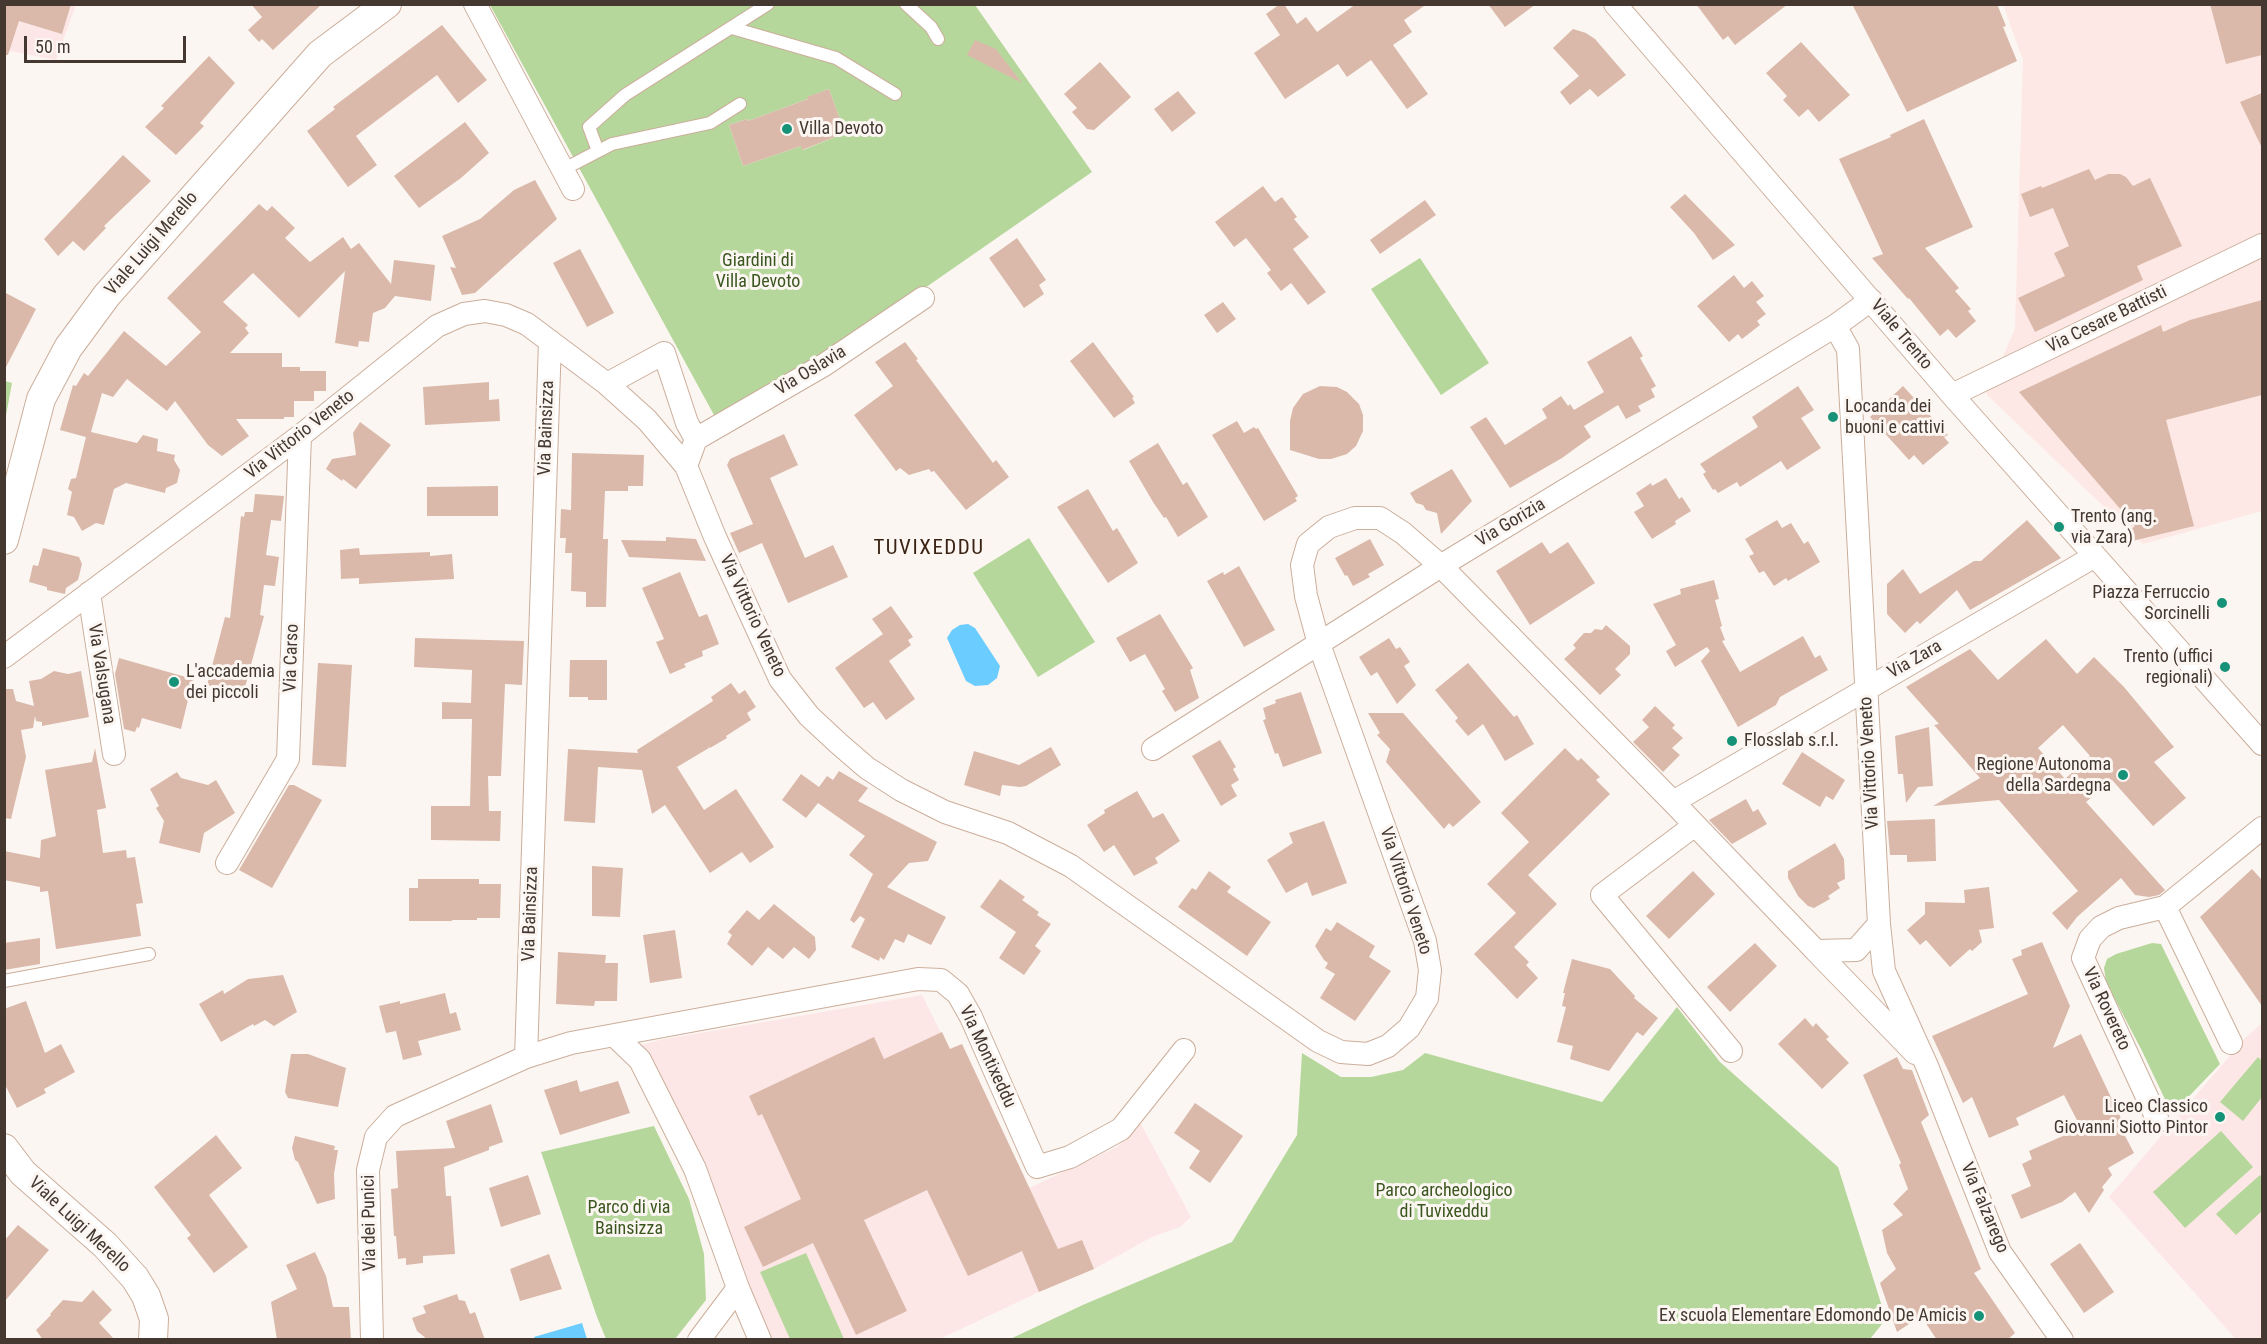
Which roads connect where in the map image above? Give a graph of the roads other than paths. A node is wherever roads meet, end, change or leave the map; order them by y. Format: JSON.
{"nodes":[{"id":1,"x":387,"y":4,"type":"edge"},
{"id":2,"x":475,"y":4,"type":"edge"},
{"id":3,"x":768,"y":4,"type":"edge"},
{"id":4,"x":906,"y":4,"type":"edge"},
{"id":5,"x":1614,"y":4,"type":"edge"},
{"id":6,"x":732,"y":28,"type":"junction"},
{"id":7,"x":938,"y":39,"type":"dead end"},
{"id":8,"x":895,"y":94,"type":"dead end"},
{"id":9,"x":740,"y":104,"type":"dead end"},
{"id":10,"x":598,"y":151,"type":"junction"},
{"id":11,"x":567,"y":179,"type":"joint"},
{"id":12,"x":2262,"y":245,"type":"edge"},
{"id":13,"x":923,"y":298,"type":"dead end"},
{"id":14,"x":1872,"y":300,"type":"junction"},
{"id":15,"x":1835,"y":326,"type":"junction"},
{"id":16,"x":550,"y":341,"type":"junction"},
{"id":17,"x":608,"y":384,"type":"junction"},
{"id":18,"x":1952,"y":395,"type":"junction"},
{"id":19,"x":300,"y":436,"type":"junction"},
{"id":20,"x":696,"y":440,"type":"junction"},
{"id":21,"x":686,"y":466,"type":"junction"},
{"id":22,"x":4,"y":540,"type":"edge"},
{"id":23,"x":2095,"y":556,"type":"junction"},
{"id":24,"x":1441,"y":566,"type":"junction"},
{"id":25,"x":89,"y":593,"type":"junction"},
{"id":26,"x":1319,"y":644,"type":"junction"},
{"id":27,"x":4,"y":657,"type":"edge"},
{"id":28,"x":1866,"y":688,"type":"junction"},
{"id":29,"x":2262,"y":744,"type":"edge"},
{"id":30,"x":1153,"y":748,"type":"dead end"},
{"id":31,"x":114,"y":754,"type":"dead end"},
{"id":32,"x":1673,"y":802,"type":"junction"},
{"id":33,"x":1695,"y":825,"type":"junction"},
{"id":34,"x":2262,"y":828,"type":"edge"},
{"id":35,"x":227,"y":863,"type":"dead end"},
{"id":36,"x":2165,"y":907,"type":"junction"},
{"id":37,"x":1879,"y":924,"type":"junction"},
{"id":38,"x":1816,"y":951,"type":"junction"},
{"id":39,"x":149,"y":954,"type":"dead end"},
{"id":40,"x":4,"y":981,"type":"edge"},
{"id":41,"x":615,"y":1036,"type":"junction"},
{"id":42,"x":2231,"y":1043,"type":"dead end"},
{"id":43,"x":1184,"y":1050,"type":"dead end"},
{"id":44,"x":1731,"y":1051,"type":"dead end"},
{"id":45,"x":526,"y":1056,"type":"junction"},
{"id":46,"x":1927,"y":1066,"type":"junction"},
{"id":47,"x":2158,"y":1121,"type":"dead end"},
{"id":48,"x":4,"y":1149,"type":"edge"},
{"id":49,"x":738,"y":1288,"type":"junction"},
{"id":50,"x":156,"y":1333,"type":"edge"},
{"id":51,"x":372,"y":1340,"type":"edge"},
{"id":52,"x":699,"y":1340,"type":"edge"},
{"id":53,"x":760,"y":1340,"type":"edge"},
{"id":54,"x":2062,"y":1340,"type":"edge"}],
"edges":[{"from":1,"to":22,"type":"street","name":"Viale Luigi Merello"},
{"from":2,"to":11,"type":"street"},
{"from":3,"to":6,"type":"lane"},
{"from":4,"to":7,"type":"lane"},
{"from":5,"to":14,"type":"street","name":"Viale Trento"},
{"from":6,"to":8,"type":"lane"},
{"from":6,"to":10,"type":"lane"},
{"from":9,"to":10,"type":"lane"},
{"from":10,"to":11,"type":"lane"},
{"from":12,"to":18,"type":"street","name":"Via Cesare Battisti"},
{"from":13,"to":20,"type":"street","name":"Via Oslavia"},
{"from":14,"to":15,"type":"street","name":"Via Gorizia"},
{"from":14,"to":18,"type":"street","name":"Viale Trento"},
{"from":15,"to":24,"type":"street","name":"Via Gorizia"},
{"from":15,"to":28,"type":"street","name":"Via Vittorio Veneto"},
{"from":16,"to":17,"type":"street","name":"Via Vittorio Veneto"},
{"from":16,"to":19,"type":"street","name":"Via Vittorio Veneto"},
{"from":16,"to":45,"type":"street","name":"Via Bainsizza"},
{"from":17,"to":20,"type":"street"},
{"from":17,"to":21,"type":"street","name":"Via Vittorio Veneto"},
{"from":18,"to":23,"type":"street","name":"Viale Trento"},
{"from":19,"to":25,"type":"street","name":"Via Vittorio Veneto"},
{"from":19,"to":35,"type":"street","name":"Via Carso"},
{"from":20,"to":21,"type":"street"},
{"from":21,"to":26,"type":"street","name":"Via Vittorio Veneto"},
{"from":23,"to":28,"type":"street","name":"Via Zara"},
{"from":23,"to":29,"type":"street","name":"Viale Trento"},
{"from":24,"to":26,"type":"street","name":"Via Gorizia"},
{"from":24,"to":26,"type":"street","name":"Via Vittorio Veneto"},
{"from":24,"to":32,"type":"street","name":"Via Vittorio Veneto"},
{"from":25,"to":27,"type":"street","name":"Via Vittorio Veneto"},
{"from":25,"to":31,"type":"street","name":"Via Valsugana"},
{"from":26,"to":30,"type":"street","name":"Via Gorizia"},
{"from":28,"to":32,"type":"street","name":"Via Zara"},
{"from":28,"to":37,"type":"street","name":"Via Vittorio Veneto"},
{"from":32,"to":33,"type":"street","name":"Via Vittorio Veneto"},
{"from":33,"to":38,"type":"street","name":"Via Vittorio Veneto"},
{"from":33,"to":44,"type":"street"},
{"from":34,"to":36,"type":"street","name":"Via Rovereto"},
{"from":36,"to":42,"type":"street"},
{"from":36,"to":47,"type":"street","name":"Via Rovereto"},
{"from":37,"to":38,"type":"street"},
{"from":37,"to":46,"type":"street","name":"Via Falzarego"},
{"from":38,"to":46,"type":"street","name":"Via Falzarego"},
{"from":39,"to":40,"type":"lane"},
{"from":41,"to":43,"type":"street","name":"Via Montixeddu"},
{"from":41,"to":45,"type":"street"},
{"from":41,"to":49,"type":"street"},
{"from":45,"to":51,"type":"street","name":"Via dei Punici"},
{"from":46,"to":54,"type":"street","name":"Via Falzarego"},
{"from":48,"to":50,"type":"street","name":"Viale Luigi Merello"},
{"from":49,"to":52,"type":"street"},
{"from":49,"to":53,"type":"street"}]}
